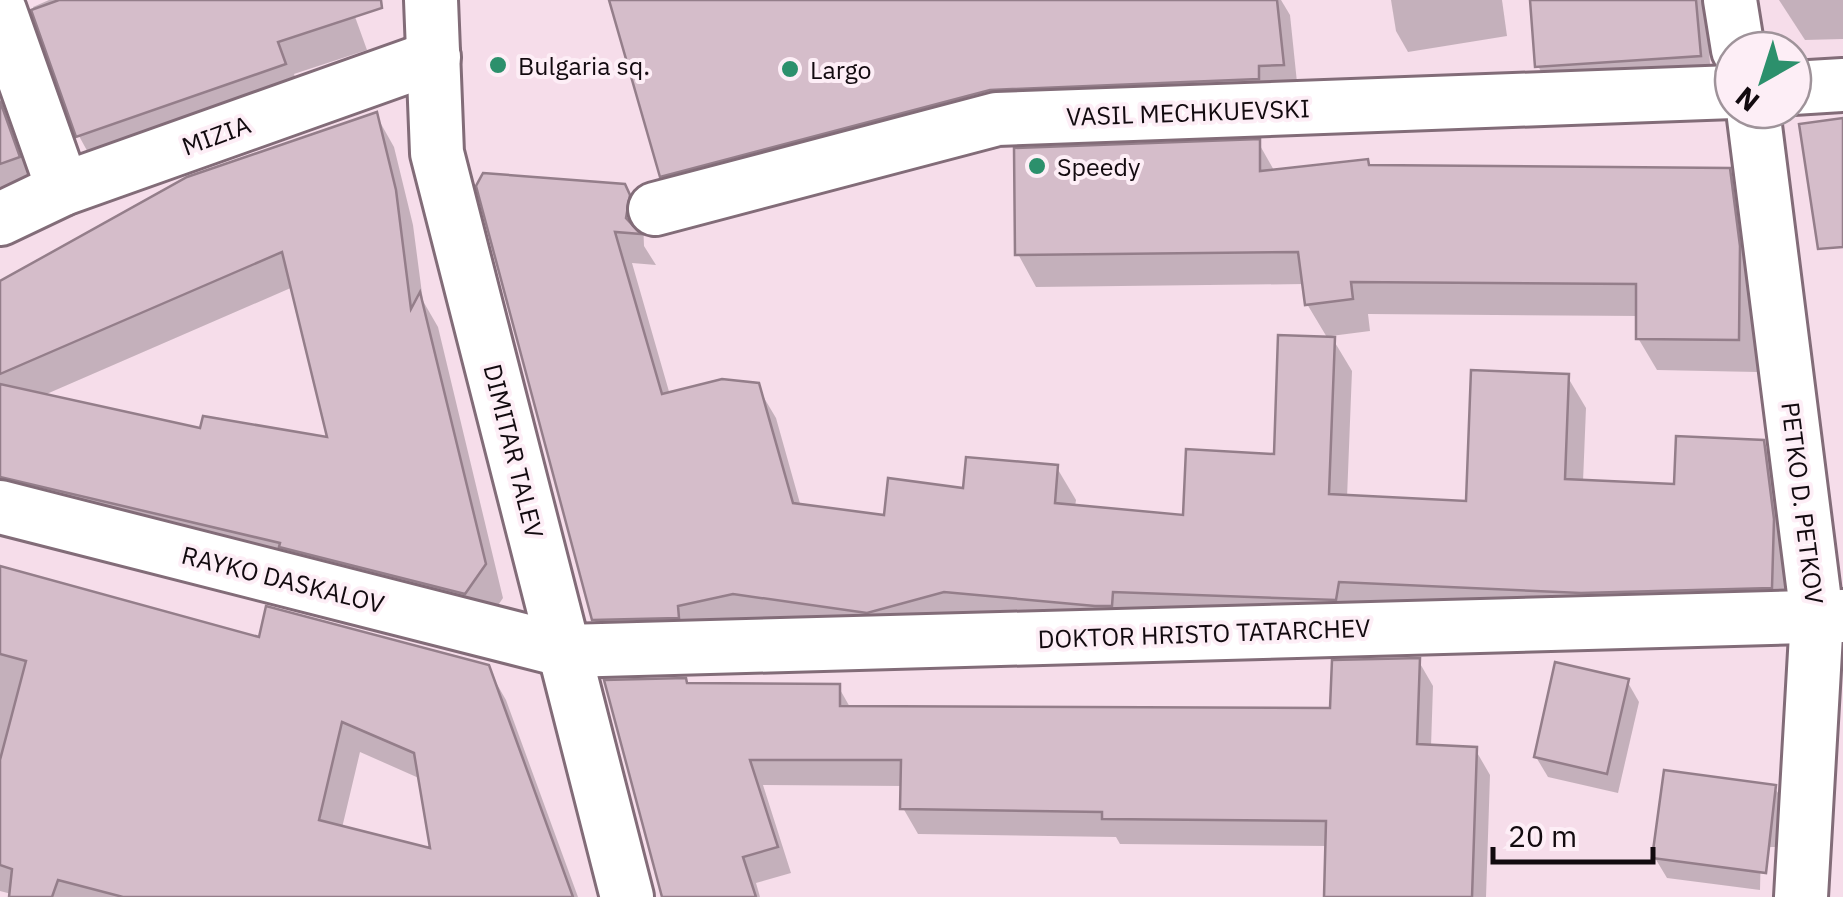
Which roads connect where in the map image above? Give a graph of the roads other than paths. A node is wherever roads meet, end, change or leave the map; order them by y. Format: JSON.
{"nodes":[{"id":1,"x":431,"y":0,"type":"edge"},
{"id":2,"x":1730,"y":0,"type":"edge"},
{"id":3,"x":0,"y":11,"type":"edge"},
{"id":4,"x":1735,"y":30,"type":"edge"},
{"id":5,"x":434,"y":57,"type":"junction"},
{"id":6,"x":1843,"y":85,"type":"edge"},
{"id":7,"x":1813,"y":87,"type":"edge"},
{"id":8,"x":1713,"y":93,"type":"edge"},
{"id":9,"x":1756,"y":130,"type":"edge"},
{"id":10,"x":63,"y":189,"type":"junction"},
{"id":11,"x":655,"y":209,"type":"dead end"},
{"id":12,"x":0,"y":219,"type":"edge"},
{"id":13,"x":0,"y":507,"type":"edge"},
{"id":14,"x":1830,"y":617,"type":"edge"},
{"id":15,"x":566,"y":652,"type":"junction"},
{"id":16,"x":627,"y":897,"type":"edge"},
{"id":17,"x":1801,"y":897,"type":"edge"}],
"edges":[{"from":1,"to":5,"type":"street","name":"DIMITAR TALEV"},
{"from":2,"to":4,"type":"street"},
{"from":3,"to":10,"type":"street"},
{"from":5,"to":10,"type":"street","name":"MIZIA"},
{"from":5,"to":15,"type":"street","name":"DIMITAR TALEV"},
{"from":6,"to":7,"type":"street"},
{"from":8,"to":11,"type":"street","name":"VASIL MECHKUEVSKI"},
{"from":9,"to":14,"type":"street","name":"PETKO D. PETKOV"},
{"from":10,"to":12,"type":"street","name":"MIZIA"},
{"from":13,"to":15,"type":"street","name":"RAYKO DASKALOV"},
{"from":14,"to":15,"type":"street","name":"DOKTOR HRISTO TATARCHEV"},
{"from":14,"to":17,"type":"street","name":"PETKO D. PETKOV"},
{"from":15,"to":16,"type":"street","name":"DIMITAR TALEV"}]}
